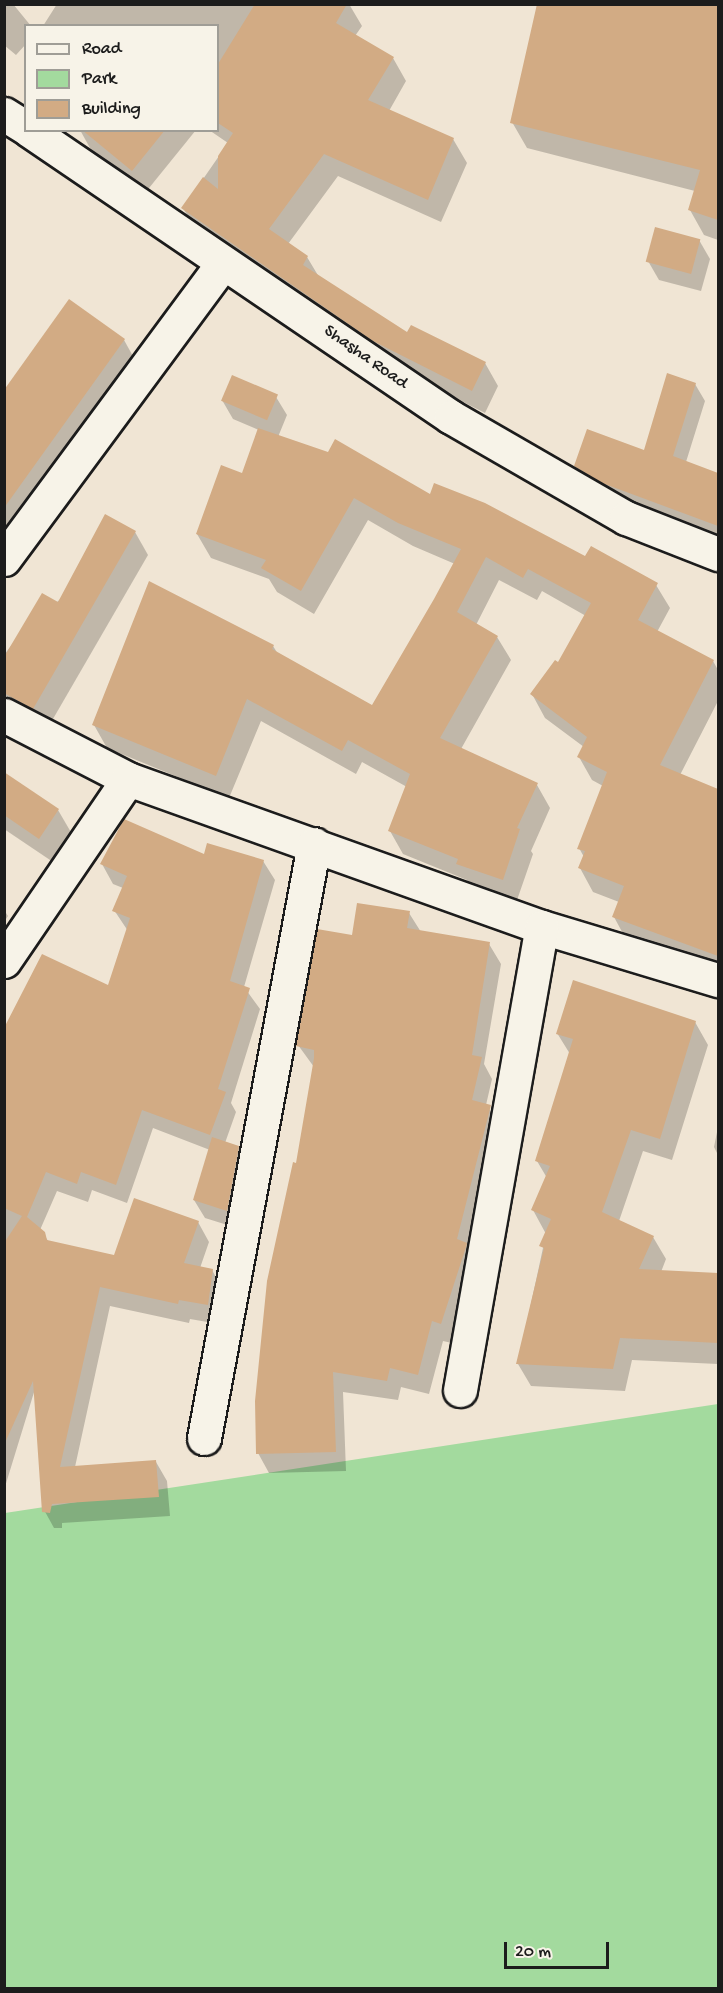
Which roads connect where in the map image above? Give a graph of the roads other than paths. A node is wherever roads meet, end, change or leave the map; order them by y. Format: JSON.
{"nodes":[{"id":1,"x":4,"y":114,"type":"edge"},
{"id":2,"x":24,"y":127,"type":"edge"},
{"id":3,"x":31,"y":132,"type":"edge"},
{"id":4,"x":224,"y":264,"type":"junction"},
{"id":5,"x":718,"y":554,"type":"edge"},
{"id":6,"x":4,"y":559,"type":"edge"},
{"id":7,"x":4,"y":715,"type":"edge"},
{"id":8,"x":128,"y":779,"type":"junction"},
{"id":9,"x":314,"y":844,"type":"junction"},
{"id":10,"x":542,"y":927,"type":"junction"},
{"id":11,"x":4,"y":961,"type":"edge"},
{"id":12,"x":718,"y":980,"type":"edge"},
{"id":13,"x":460,"y":1390,"type":"dead end"},
{"id":14,"x":204,"y":1438,"type":"dead end"}],
"edges":[{"from":1,"to":2,"type":"street","name":"Shasha Road"},
{"from":3,"to":4,"type":"street","name":"Shasha Road"},
{"from":4,"to":5,"type":"street","name":"Shasha Road"},
{"from":4,"to":6,"type":"street"},
{"from":7,"to":8,"type":"street"},
{"from":8,"to":9,"type":"street"},
{"from":8,"to":11,"type":"street"},
{"from":9,"to":10,"type":"street"},
{"from":9,"to":14,"type":"street"},
{"from":10,"to":12,"type":"street"},
{"from":10,"to":13,"type":"street"}]}
